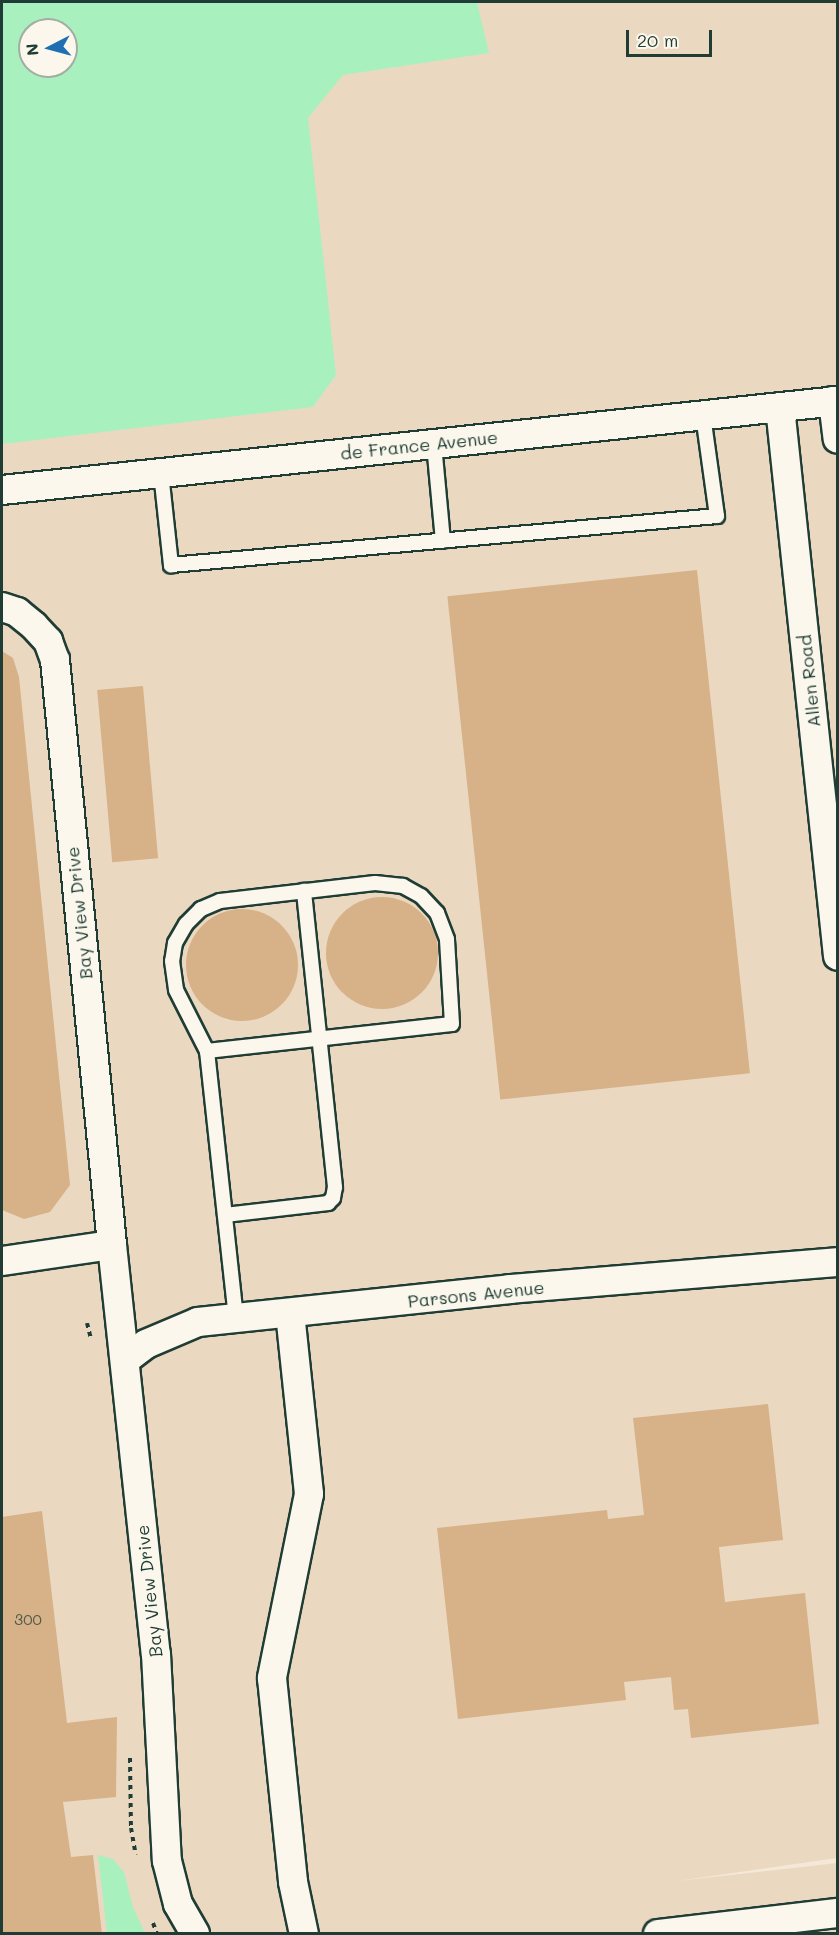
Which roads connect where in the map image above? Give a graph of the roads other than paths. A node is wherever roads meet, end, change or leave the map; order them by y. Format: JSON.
{"nodes":[{"id":1,"x":836,"y":401,"type":"edge"},
{"id":2,"x":780,"y":407,"type":"junction"},
{"id":3,"x":703,"y":415,"type":"junction"},
{"id":4,"x":837,"y":440,"type":"edge"},
{"id":5,"x":434,"y":444,"type":"junction"},
{"id":6,"x":161,"y":473,"type":"junction"},
{"id":7,"x":2,"y":490,"type":"edge"},
{"id":8,"x":443,"y":540,"type":"junction"},
{"id":9,"x":2,"y":607,"type":"edge"},
{"id":10,"x":304,"y":891,"type":"junction"},
{"id":11,"x":837,"y":956,"type":"edge"},
{"id":12,"x":320,"y":1038,"type":"junction"},
{"id":13,"x":207,"y":1051,"type":"junction"},
{"id":14,"x":225,"y":1215,"type":"junction"},
{"id":15,"x":112,"y":1245,"type":"junction"},
{"id":16,"x":2,"y":1261,"type":"edge"},
{"id":17,"x":837,"y":1262,"type":"edge"},
{"id":18,"x":290,"y":1313,"type":"junction"},
{"id":19,"x":236,"y":1318,"type":"junction"},
{"id":20,"x":125,"y":1360,"type":"junction"},
{"id":21,"x":837,"y":1913,"type":"edge"},
{"id":22,"x":789,"y":1926,"type":"edge"},
{"id":23,"x":195,"y":1934,"type":"edge"},
{"id":24,"x":304,"y":1934,"type":"edge"},
{"id":25,"x":658,"y":1934,"type":"edge"}],
"edges":[{"from":1,"to":2,"type":"street","name":"de France Avenue"},
{"from":1,"to":4,"type":"street"},
{"from":2,"to":3,"type":"street","name":"de France Avenue"},
{"from":2,"to":11,"type":"street","name":"Allen Road"},
{"from":3,"to":5,"type":"street","name":"de France Avenue"},
{"from":3,"to":8,"type":"lane"},
{"from":5,"to":6,"type":"street","name":"de France Avenue"},
{"from":5,"to":8,"type":"lane"},
{"from":6,"to":7,"type":"street","name":"de France Avenue"},
{"from":6,"to":8,"type":"lane"},
{"from":9,"to":15,"type":"street","name":"Bay View Drive"},
{"from":10,"to":12,"type":"lane"},
{"from":10,"to":12,"type":"lane"},
{"from":10,"to":13,"type":"lane"},
{"from":12,"to":13,"type":"lane"},
{"from":12,"to":14,"type":"lane"},
{"from":13,"to":14,"type":"lane"},
{"from":14,"to":19,"type":"lane"},
{"from":15,"to":16,"type":"street"},
{"from":15,"to":20,"type":"street","name":"Bay View Drive"},
{"from":17,"to":18,"type":"street","name":"Parsons Avenue"},
{"from":18,"to":19,"type":"street","name":"Parsons Avenue"},
{"from":18,"to":24,"type":"street"},
{"from":19,"to":20,"type":"street","name":"Parsons Avenue"},
{"from":20,"to":23,"type":"street","name":"Bay View Drive"},
{"from":21,"to":22,"type":"street"},
{"from":22,"to":25,"type":"street"}]}
